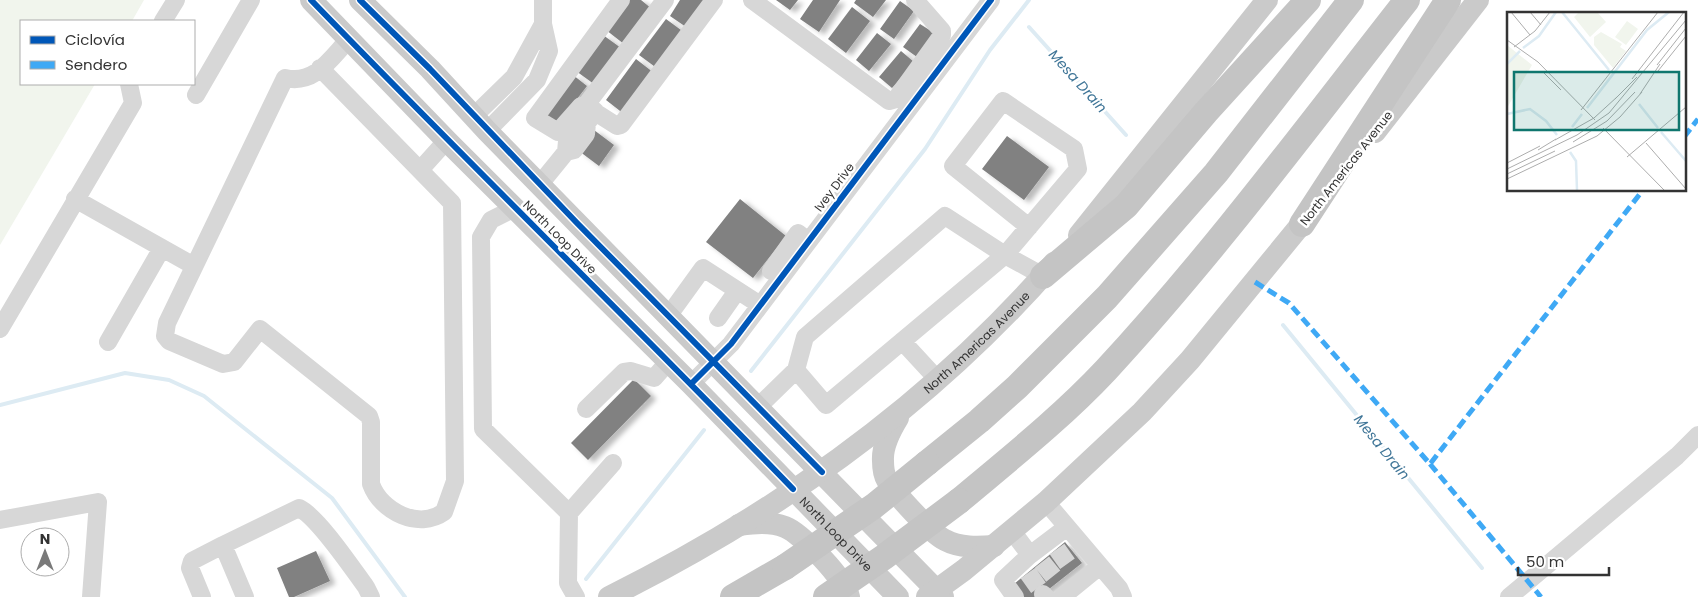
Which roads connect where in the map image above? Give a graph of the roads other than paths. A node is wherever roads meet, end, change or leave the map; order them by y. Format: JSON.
{"nodes":[{"id":1,"x":176,"y":0,"type":"edge"},
{"id":2,"x":251,"y":0,"type":"edge"},
{"id":3,"x":311,"y":0,"type":"edge"},
{"id":4,"x":360,"y":0,"type":"edge"},
{"id":5,"x":543,"y":0,"type":"edge"},
{"id":6,"x":621,"y":0,"type":"edge"},
{"id":7,"x":666,"y":0,"type":"edge"},
{"id":8,"x":714,"y":0,"type":"edge"},
{"id":9,"x":752,"y":0,"type":"edge"},
{"id":10,"x":915,"y":0,"type":"edge"},
{"id":11,"x":991,"y":0,"type":"edge"},
{"id":12,"x":1267,"y":0,"type":"edge"},
{"id":13,"x":1308,"y":0,"type":"edge"},
{"id":14,"x":1351,"y":0,"type":"edge"},
{"id":15,"x":1407,"y":0,"type":"edge"},
{"id":16,"x":1448,"y":0,"type":"edge"},
{"id":17,"x":1478,"y":0,"type":"edge"},
{"id":18,"x":164,"y":20,"type":"edge"},
{"id":19,"x":349,"y":39,"type":"junction"},
{"id":20,"x":320,"y":68,"type":"junction"},
{"id":21,"x":128,"y":85,"type":"edge"},
{"id":22,"x":196,"y":95,"type":"dead end"},
{"id":23,"x":589,"y":113,"type":"junction"},
{"id":24,"x":481,"y":124,"type":"junction"},
{"id":25,"x":447,"y":140,"type":"junction"},
{"id":26,"x":420,"y":170,"type":"junction"},
{"id":27,"x":540,"y":184,"type":"junction"},
{"id":28,"x":75,"y":199,"type":"junction"},
{"id":29,"x":515,"y":208,"type":"junction"},
{"id":30,"x":1302,"y":224,"type":"junction"},
{"id":31,"x":1029,"y":227,"type":"junction"},
{"id":32,"x":162,"y":248,"type":"junction"},
{"id":33,"x":1005,"y":255,"type":"junction"},
{"id":34,"x":194,"y":266,"type":"junction"},
{"id":35,"x":1043,"y":276,"type":"junction"},
{"id":36,"x":749,"y":299,"type":"junction"},
{"id":37,"x":669,"y":315,"type":"junction"},
{"id":38,"x":718,"y":318,"type":"dead end"},
{"id":39,"x":0,"y":329,"type":"edge"},
{"id":40,"x":902,"y":341,"type":"junction"},
{"id":41,"x":108,"y":342,"type":"dead end"},
{"id":42,"x":669,"y":361,"type":"junction"},
{"id":43,"x":713,"y":361,"type":"junction"},
{"id":44,"x":796,"y":370,"type":"junction"},
{"id":45,"x":938,"y":380,"type":"junction"},
{"id":46,"x":691,"y":384,"type":"junction"},
{"id":47,"x":758,"y":407,"type":"junction"},
{"id":48,"x":586,"y":409,"type":"dead end"},
{"id":49,"x":902,"y":411,"type":"junction"},
{"id":50,"x":1698,"y":435,"type":"edge"},
{"id":51,"x":613,"y":463,"type":"dead end"},
{"id":52,"x":822,"y":472,"type":"junction"},
{"id":53,"x":793,"y":489,"type":"junction"},
{"id":54,"x":1046,"y":502,"type":"junction"},
{"id":55,"x":569,"y":513,"type":"junction"},
{"id":56,"x":0,"y":520,"type":"edge"},
{"id":57,"x":739,"y":525,"type":"junction"},
{"id":58,"x":1067,"y":526,"type":"junction"},
{"id":59,"x":1012,"y":531,"type":"junction"},
{"id":60,"x":222,"y":545,"type":"junction"},
{"id":61,"x":994,"y":546,"type":"junction"},
{"id":62,"x":1031,"y":561,"type":"junction"},
{"id":63,"x":1100,"y":566,"type":"junction"},
{"id":64,"x":1062,"y":591,"type":"edge"},
{"id":65,"x":935,"y":594,"type":"edge"},
{"id":66,"x":733,"y":595,"type":"edge"},
{"id":67,"x":91,"y":597,"type":"edge"},
{"id":68,"x":202,"y":597,"type":"edge"},
{"id":69,"x":245,"y":597,"type":"edge"},
{"id":70,"x":370,"y":597,"type":"edge"},
{"id":71,"x":576,"y":597,"type":"edge"},
{"id":72,"x":609,"y":597,"type":"edge"},
{"id":73,"x":826,"y":597,"type":"edge"},
{"id":74,"x":849,"y":597,"type":"edge"},
{"id":75,"x":898,"y":597,"type":"edge"},
{"id":76,"x":1015,"y":597,"type":"edge"},
{"id":77,"x":1123,"y":597,"type":"edge"},
{"id":78,"x":1509,"y":597,"type":"edge"}],
"edges":[{"from":1,"to":18,"type":"street"},
{"from":2,"to":22,"type":"street"},
{"from":3,"to":19,"type":"main road","name":"North Loop Drive"},
{"from":4,"to":24,"type":"main road","name":"North Loop Drive"},
{"from":5,"to":24,"type":"street"},
{"from":6,"to":23,"type":"street"},
{"from":7,"to":23,"type":"street"},
{"from":8,"to":23,"type":"street"},
{"from":9,"to":10,"type":"street"},
{"from":11,"to":36,"type":"street","name":"Ivey Drive"},
{"from":12,"to":35,"type":"main road","name":"North Americas Avenue"},
{"from":13,"to":35,"type":"highway"},
{"from":14,"to":66,"type":"highway","bridge":true},
{"from":15,"to":73,"type":"highway","bridge":true},
{"from":16,"to":30,"type":"highway"},
{"from":17,"to":30,"type":"main road","name":"North Americas Avenue"},
{"from":19,"to":20,"type":"street"},
{"from":19,"to":25,"type":"main road","name":"North Loop Drive"},
{"from":20,"to":26,"type":"street"},
{"from":20,"to":34,"type":"street"},
{"from":21,"to":28,"type":"street"},
{"from":23,"to":27,"type":"street"},
{"from":24,"to":27,"type":"main road","name":"North Loop Drive"},
{"from":25,"to":26,"type":"street"},
{"from":25,"to":29,"type":"main road","name":"North Loop Drive"},
{"from":26,"to":34,"type":"street"},
{"from":27,"to":29,"type":"main road"},
{"from":27,"to":37,"type":"main road","name":"North Loop Drive"},
{"from":28,"to":32,"type":"street"},
{"from":28,"to":39,"type":"street"},
{"from":29,"to":42,"type":"main road","name":"North Loop Drive"},
{"from":29,"to":55,"type":"street"},
{"from":30,"to":54,"type":"main road","name":"North Americas Avenue"},
{"from":31,"to":31,"type":"street"},
{"from":31,"to":33,"type":"street"},
{"from":32,"to":34,"type":"street"},
{"from":32,"to":41,"type":"street"},
{"from":33,"to":35,"type":"street"},
{"from":33,"to":40,"type":"street"},
{"from":33,"to":44,"type":"street"},
{"from":35,"to":45,"type":"main road","name":"North Americas Avenue"},
{"from":36,"to":37,"type":"street"},
{"from":36,"to":38,"type":"street"},
{"from":36,"to":43,"type":"street","name":"Ivey Drive"},
{"from":37,"to":43,"type":"main road","name":"North Loop Drive"},
{"from":40,"to":44,"type":"street"},
{"from":40,"to":45,"type":"street"},
{"from":42,"to":46,"type":"main road","name":"North Loop Drive"},
{"from":42,"to":48,"type":"street"},
{"from":43,"to":46,"type":"street","name":"Ivey Drive"},
{"from":43,"to":47,"type":"main road","name":"North Loop Drive"},
{"from":44,"to":47,"type":"street"},
{"from":45,"to":49,"type":"main road","name":"North Americas Avenue"},
{"from":46,"to":53,"type":"main road","name":"North Loop Drive"},
{"from":47,"to":52,"type":"main road","name":"North Loop Drive"},
{"from":49,"to":52,"type":"main road","name":"North Americas Avenue"},
{"from":49,"to":61,"type":"main road"},
{"from":50,"to":78,"type":"street"},
{"from":51,"to":55,"type":"street"},
{"from":52,"to":53,"type":"main road","name":"North Americas Avenue"},
{"from":52,"to":65,"type":"main road","name":"North Loop Drive"},
{"from":53,"to":57,"type":"main road","name":"North Americas Avenue"},
{"from":53,"to":75,"type":"main road","name":"North Loop Drive"},
{"from":54,"to":58,"type":"street"},
{"from":54,"to":59,"type":"main road","name":"North Americas Avenue"},
{"from":55,"to":71,"type":"street"},
{"from":56,"to":67,"type":"street"},
{"from":57,"to":72,"type":"main road","name":"North Americas Avenue"},
{"from":57,"to":74,"type":"main road"},
{"from":58,"to":62,"type":"street"},
{"from":58,"to":63,"type":"street"},
{"from":59,"to":61,"type":"main road","name":"North Americas Avenue"},
{"from":59,"to":62,"type":"street"},
{"from":60,"to":68,"type":"street"},
{"from":60,"to":69,"type":"street"},
{"from":60,"to":70,"type":"street"},
{"from":61,"to":65,"type":"main road","name":"North Americas Avenue"},
{"from":62,"to":76,"type":"street"},
{"from":63,"to":64,"type":"street"},
{"from":63,"to":77,"type":"street"}]}
